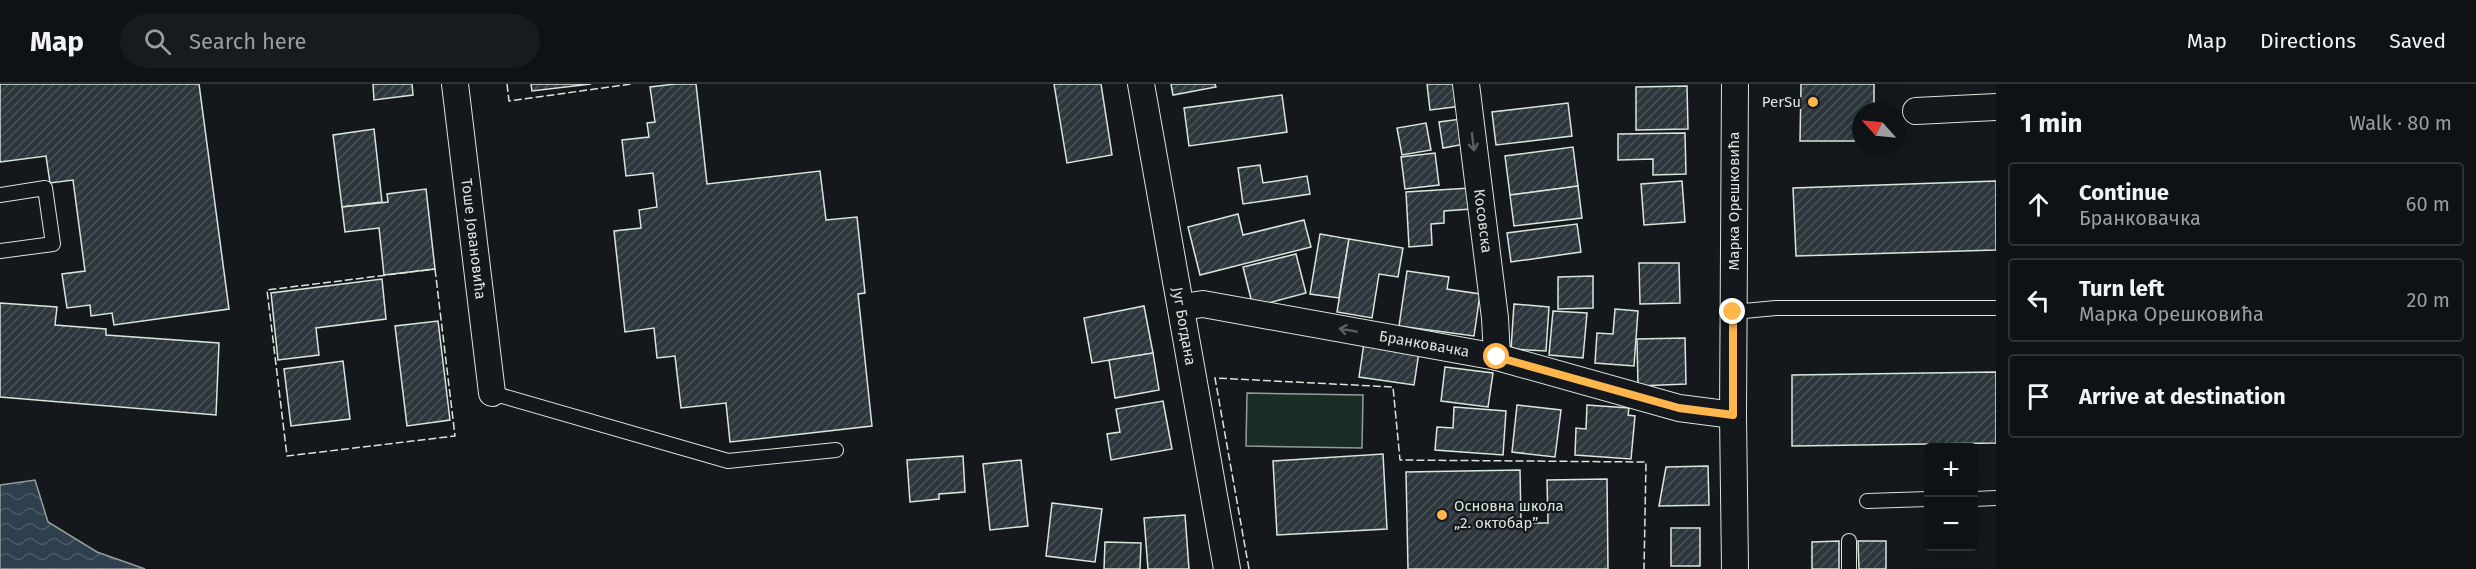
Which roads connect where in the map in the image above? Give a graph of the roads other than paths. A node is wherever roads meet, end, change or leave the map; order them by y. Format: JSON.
{"nodes":[{"id":1,"x":454,"y":84,"type":"edge"},
{"id":2,"x":1141,"y":84,"type":"edge"},
{"id":3,"x":1466,"y":84,"type":"edge"},
{"id":4,"x":1735,"y":84,"type":"edge"},
{"id":5,"x":1996,"y":107,"type":"edge"},
{"id":6,"x":1916,"y":111,"type":"dead end"},
{"id":7,"x":0,"y":195,"type":"edge"},
{"id":8,"x":0,"y":251,"type":"edge"},
{"id":9,"x":1182,"y":307,"type":"junction"},
{"id":10,"x":1996,"y":308,"type":"edge"},
{"id":11,"x":1733,"y":312,"type":"junction"},
{"id":12,"x":1497,"y":357,"type":"junction"},
{"id":13,"x":492,"y":393,"type":"joint"},
{"id":14,"x":1733,"y":415,"type":"junction"},
{"id":15,"x":836,"y":450,"type":"dead end"},
{"id":16,"x":1996,"y":498,"type":"edge"},
{"id":17,"x":1978,"y":499,"type":"edge"},
{"id":18,"x":1924,"y":500,"type":"edge"},
{"id":19,"x":1867,"y":501,"type":"dead end"},
{"id":20,"x":1849,"y":541,"type":"dead end"},
{"id":21,"x":1227,"y":569,"type":"edge"},
{"id":22,"x":1735,"y":569,"type":"edge"},
{"id":23,"x":1849,"y":569,"type":"edge"}],
"edges":[{"from":1,"to":13,"type":"street","name":"Тоше Јовановића"},
{"from":2,"to":9,"type":"street","name":"Југ Богдана"},
{"from":3,"to":12,"type":"street","name":"Косовска","one_way":true},
{"from":4,"to":11,"type":"street","name":"Марка Орешковића"},
{"from":5,"to":6,"type":"street"},
{"from":7,"to":8,"type":"lane"},
{"from":12,"to":9,"type":"street","name":"Бранковачка","one_way":true},
{"from":9,"to":21,"type":"street","name":"Југ Богдана"},
{"from":10,"to":11,"type":"lane"},
{"from":11,"to":14,"type":"street","name":"Марка Орешковића"},
{"from":12,"to":14,"type":"street","name":"Бранковачка"},
{"from":13,"to":15,"type":"lane"},
{"from":14,"to":22,"type":"street","name":"Марка Орешковића"},
{"from":16,"to":17,"type":"lane"},
{"from":18,"to":19,"type":"lane"},
{"from":20,"to":23,"type":"lane"}]}
